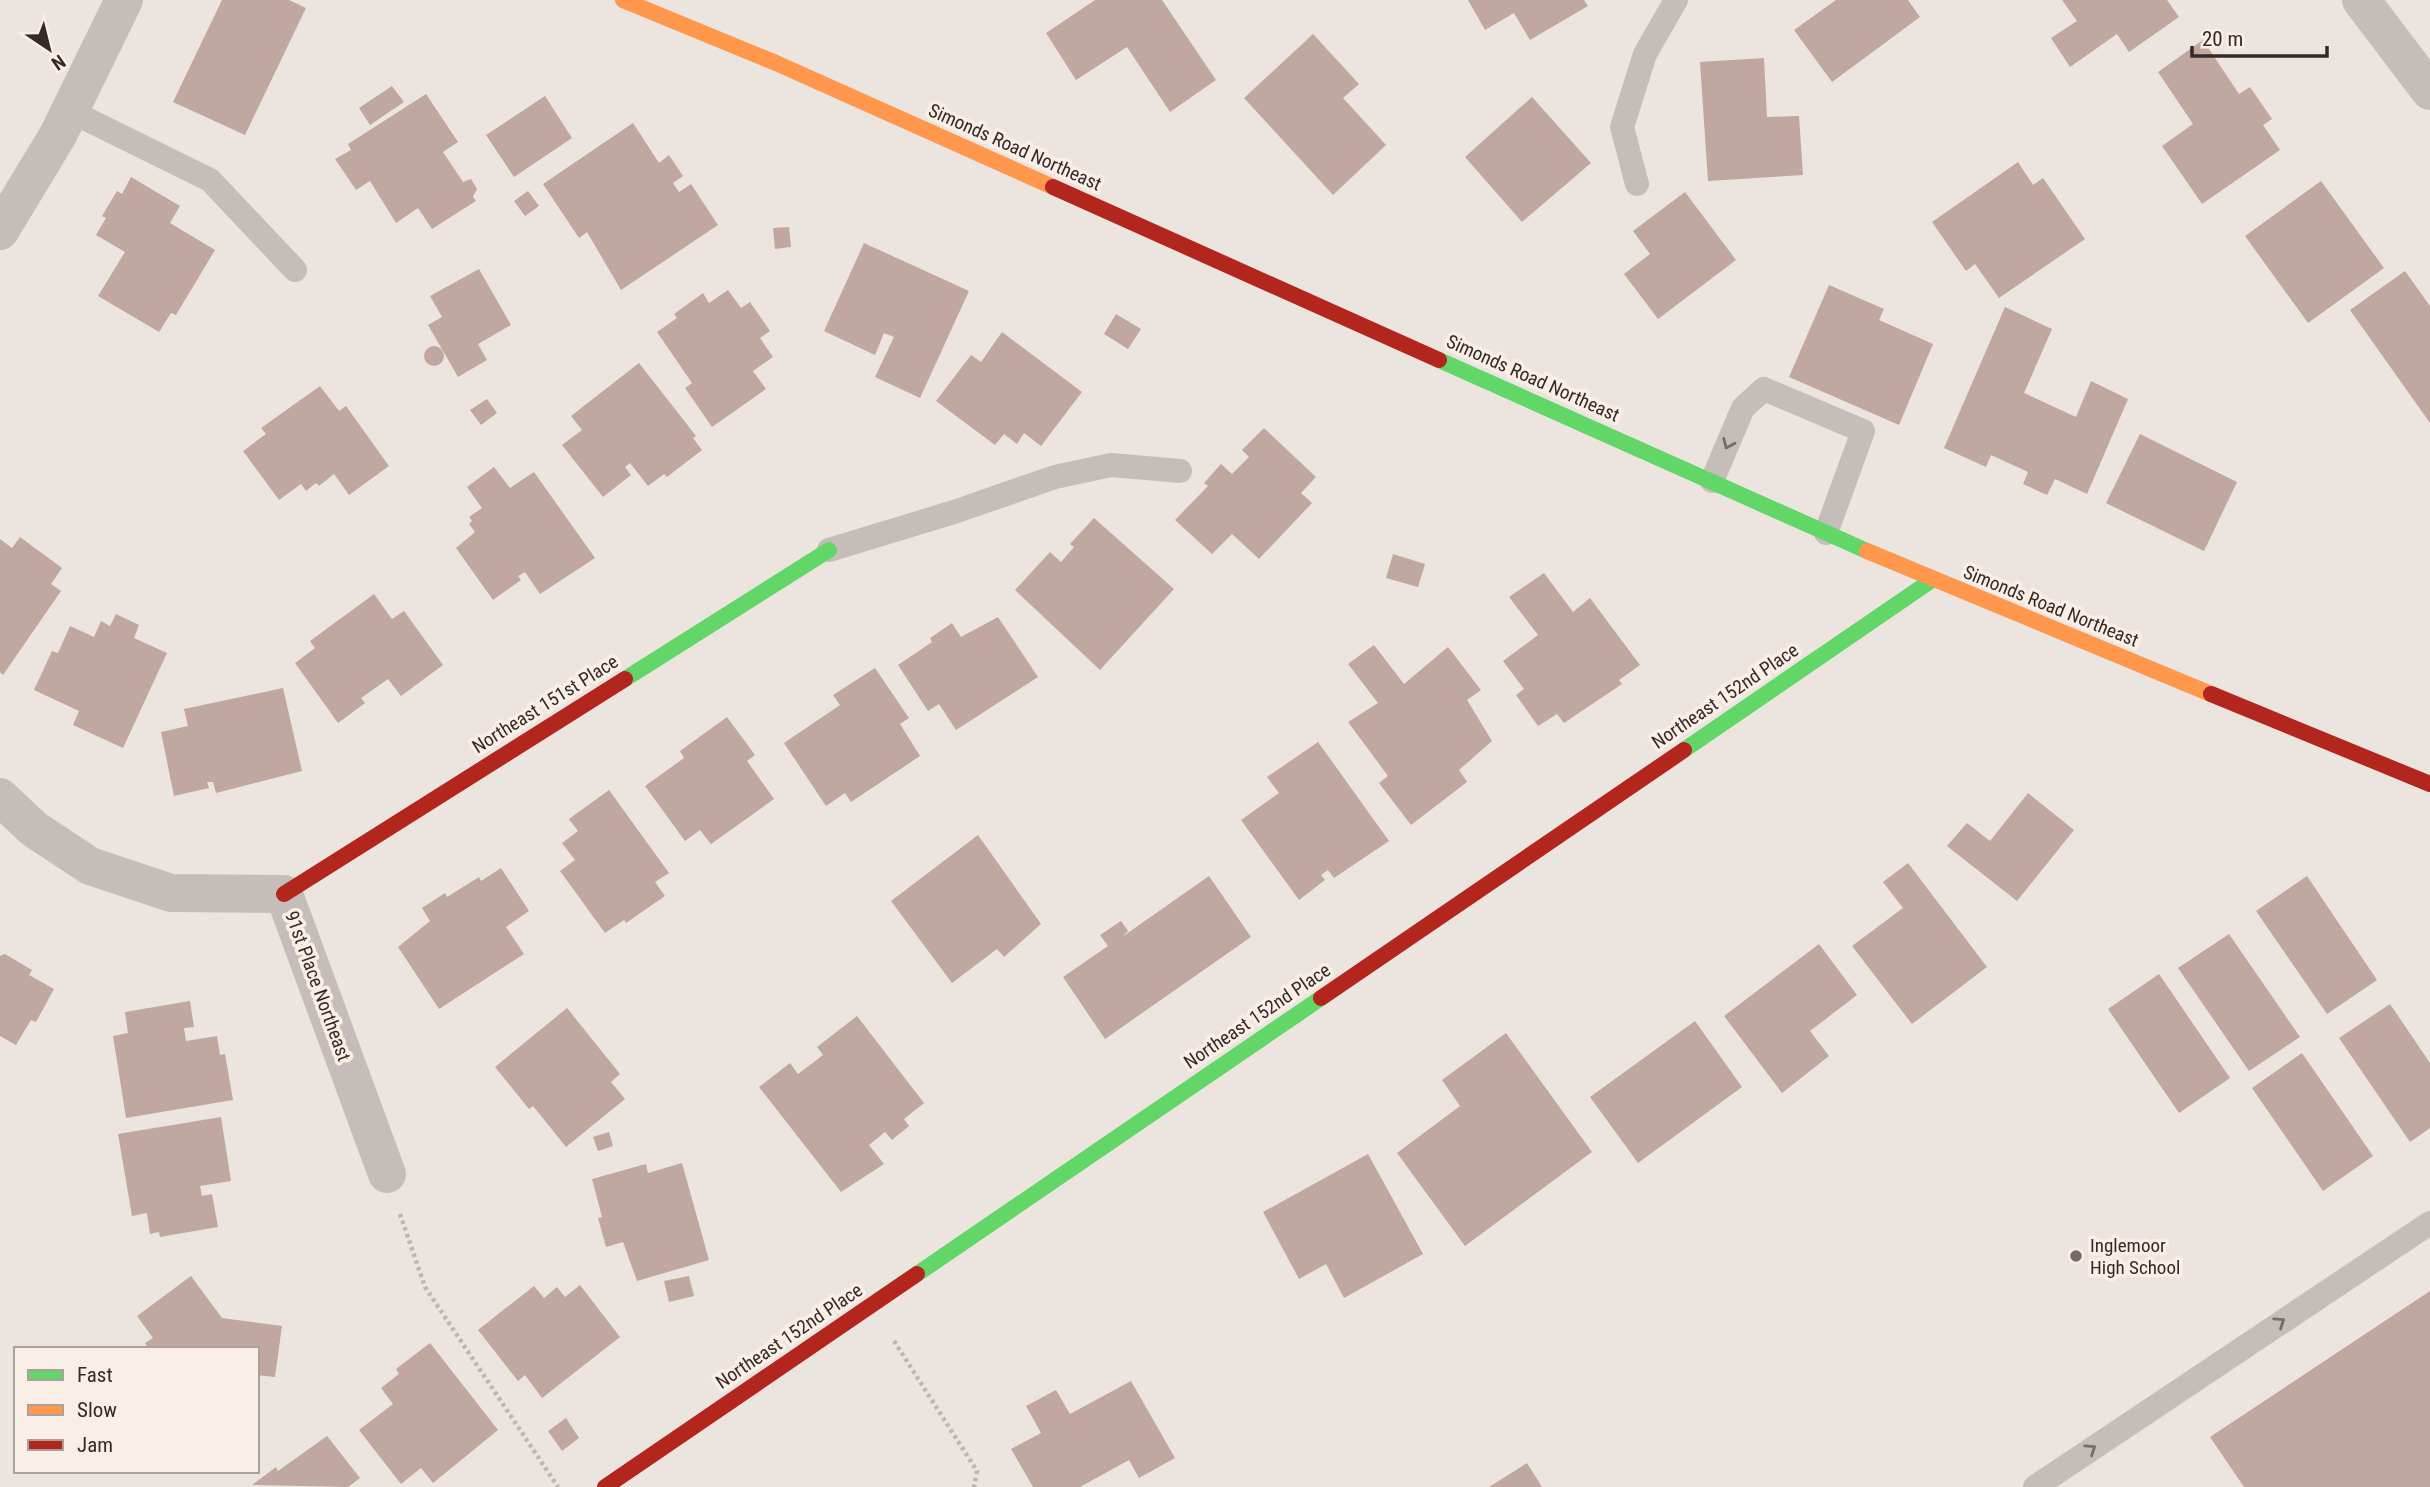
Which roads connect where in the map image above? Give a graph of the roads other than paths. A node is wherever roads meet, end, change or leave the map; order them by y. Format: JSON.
{"nodes":[{"id":1,"x":124,"y":0,"type":"edge"},
{"id":2,"x":623,"y":0,"type":"edge"},
{"id":3,"x":1675,"y":0,"type":"edge"},
{"id":4,"x":2361,"y":0,"type":"edge"},
{"id":5,"x":2430,"y":91,"type":"edge"},
{"id":6,"x":70,"y":111,"type":"junction"},
{"id":7,"x":1637,"y":184,"type":"dead end"},
{"id":8,"x":0,"y":231,"type":"edge"},
{"id":9,"x":295,"y":270,"type":"dead end"},
{"id":10,"x":1180,"y":471,"type":"dead end"},
{"id":11,"x":1712,"y":481,"type":"junction"},
{"id":12,"x":1826,"y":533,"type":"junction"},
{"id":13,"x":829,"y":550,"type":"joint"},
{"id":14,"x":1932,"y":580,"type":"junction"},
{"id":15,"x":2430,"y":784,"type":"edge"},
{"id":16,"x":0,"y":797,"type":"edge"},
{"id":17,"x":284,"y":894,"type":"junction"},
{"id":18,"x":387,"y":1174,"type":"road end"},
{"id":19,"x":2430,"y":1223,"type":"edge"},
{"id":20,"x":605,"y":1487,"type":"edge"},
{"id":21,"x":2035,"y":1487,"type":"edge"}],
"edges":[{"from":1,"to":6,"type":"street"},
{"from":2,"to":11,"type":"street","name":"Simonds Road Northeast"},
{"from":3,"to":7,"type":"lane"},
{"from":4,"to":5,"type":"street"},
{"from":6,"to":8,"type":"street"},
{"from":6,"to":9,"type":"lane"},
{"from":10,"to":13,"type":"lane"},
{"from":11,"to":12,"type":"street","name":"Simonds Road Northeast"},
{"from":12,"to":11,"type":"lane","one_way":true},
{"from":12,"to":14,"type":"street","name":"Simonds Road Northeast"},
{"from":13,"to":17,"type":"street","name":"Northeast 151st Place"},
{"from":14,"to":15,"type":"street","name":"Simonds Road Northeast"},
{"from":14,"to":20,"type":"street","name":"Northeast 152nd Place"},
{"from":16,"to":17,"type":"street","name":"91st Place Northeast"},
{"from":17,"to":18,"type":"street","name":"91st Place Northeast"},
{"from":21,"to":19,"type":"lane","one_way":true}]}
